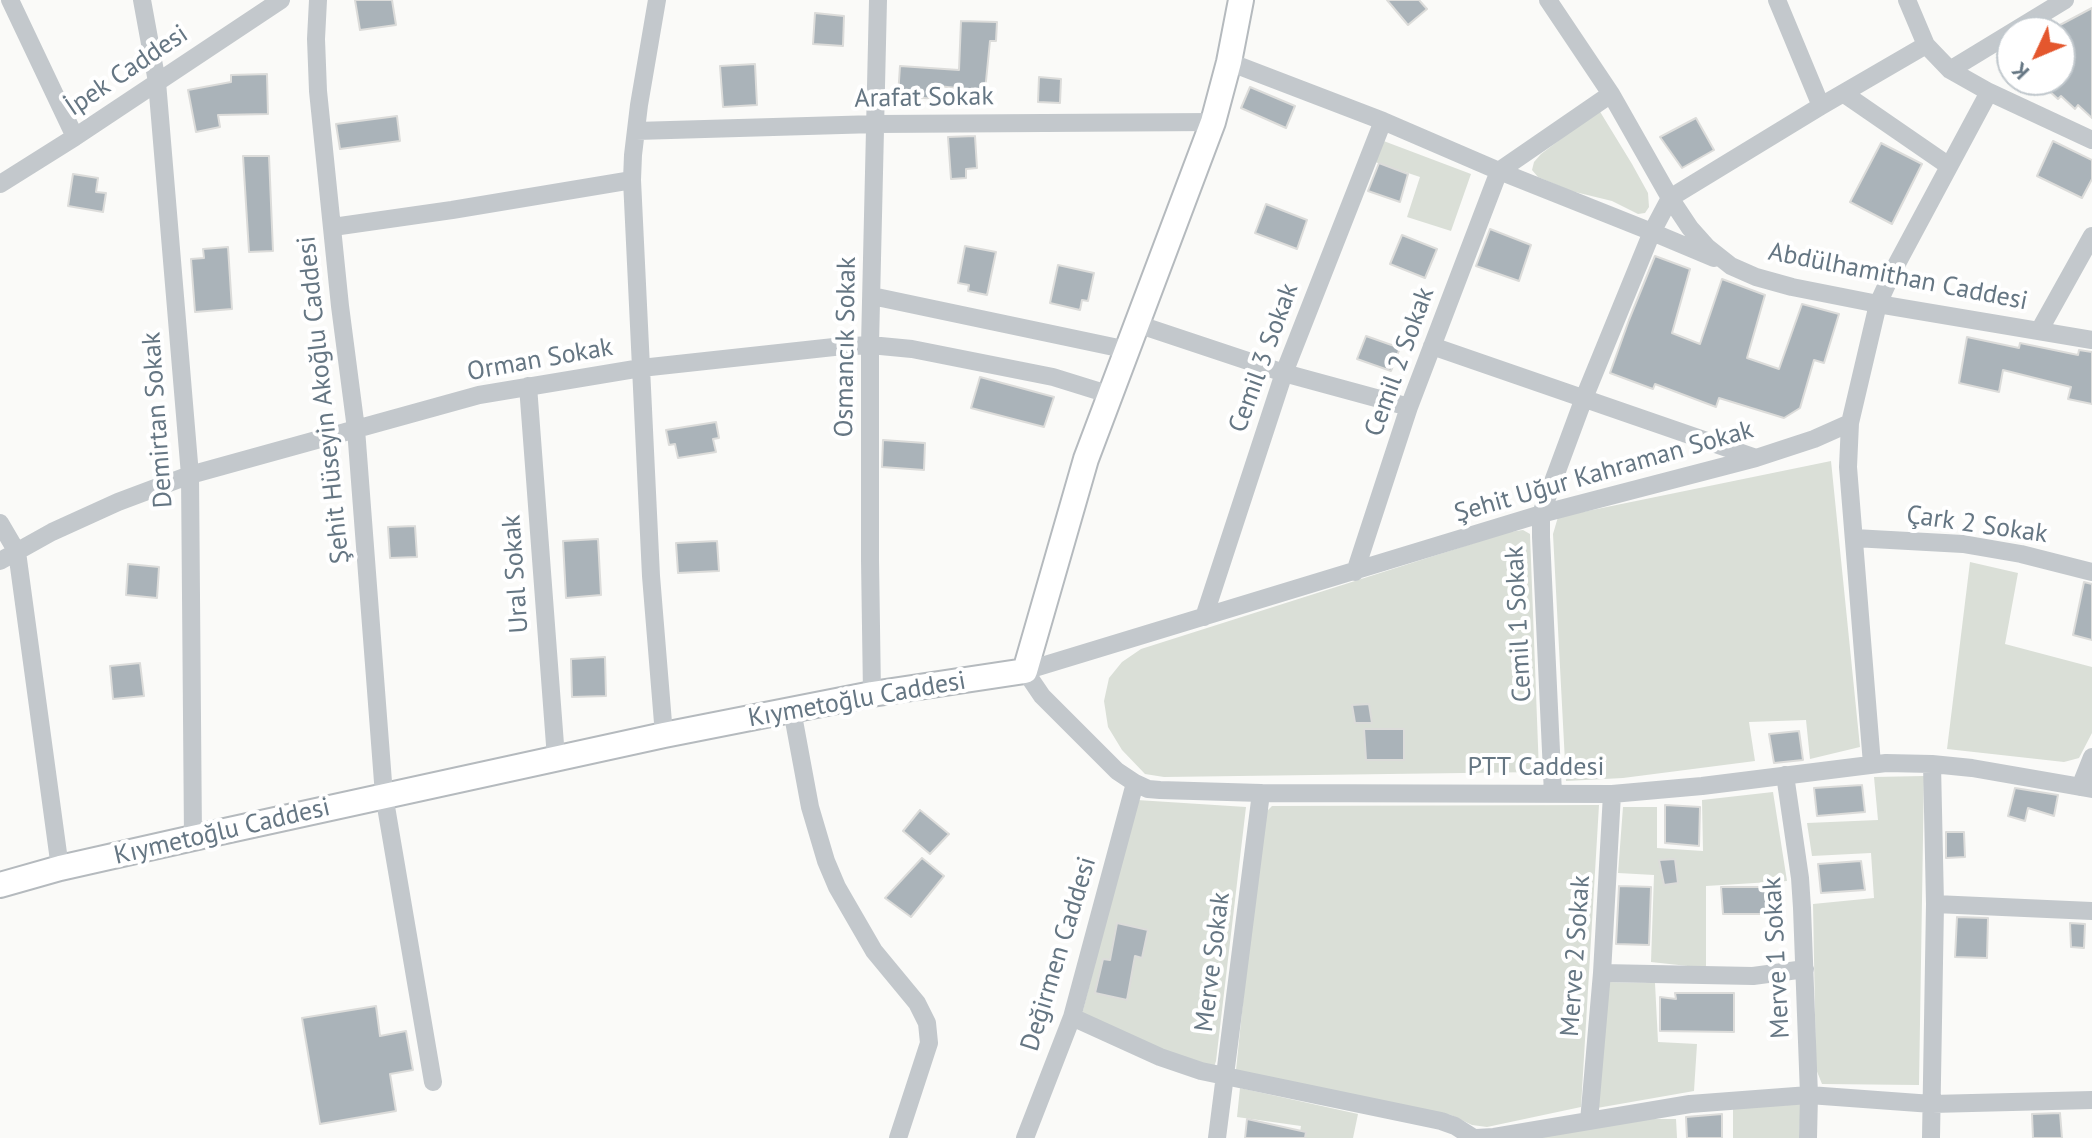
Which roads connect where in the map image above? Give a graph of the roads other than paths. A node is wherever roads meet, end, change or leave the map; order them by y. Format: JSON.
{"nodes":[{"id":1,"x":10,"y":0,"type":"edge"},
{"id":2,"x":142,"y":0,"type":"edge"},
{"id":3,"x":281,"y":0,"type":"edge"},
{"id":4,"x":318,"y":0,"type":"edge"},
{"id":5,"x":657,"y":0,"type":"edge"},
{"id":6,"x":878,"y":0,"type":"edge"},
{"id":7,"x":1241,"y":0,"type":"edge"},
{"id":8,"x":1548,"y":0,"type":"edge"},
{"id":9,"x":1777,"y":0,"type":"edge"},
{"id":10,"x":1907,"y":0,"type":"edge"},
{"id":11,"x":2065,"y":0,"type":"edge"},
{"id":12,"x":1926,"y":45,"type":"junction"},
{"id":13,"x":1229,"y":62,"type":"junction"},
{"id":14,"x":1950,"y":70,"type":"junction"},
{"id":15,"x":157,"y":82,"type":"junction"},
{"id":16,"x":1989,"y":92,"type":"junction"},
{"id":17,"x":1843,"y":93,"type":"junction"},
{"id":18,"x":1611,"y":94,"type":"junction"},
{"id":19,"x":1821,"y":106,"type":"junction"},
{"id":20,"x":1383,"y":121,"type":"junction"},
{"id":21,"x":1213,"y":122,"type":"junction"},
{"id":22,"x":876,"y":124,"type":"junction"},
{"id":23,"x":636,"y":131,"type":"junction"},
{"id":24,"x":75,"y":137,"type":"junction"},
{"id":25,"x":2092,"y":140,"type":"edge"},
{"id":26,"x":1949,"y":166,"type":"junction"},
{"id":27,"x":1499,"y":171,"type":"junction"},
{"id":28,"x":632,"y":180,"type":"junction"},
{"id":29,"x":0,"y":184,"type":"edge"},
{"id":30,"x":1670,"y":198,"type":"junction"},
{"id":31,"x":333,"y":227,"type":"junction"},
{"id":32,"x":1652,"y":232,"type":"junction"},
{"id":33,"x":2092,"y":236,"type":"edge"},
{"id":34,"x":1731,"y":266,"type":"junction"},
{"id":35,"x":872,"y":296,"type":"junction"},
{"id":36,"x":1878,"y":304,"type":"junction"},
{"id":37,"x":1137,"y":324,"type":"junction"},
{"id":38,"x":2039,"y":331,"type":"junction"},
{"id":39,"x":2092,"y":340,"type":"edge"},
{"id":40,"x":870,"y":345,"type":"junction"},
{"id":41,"x":1432,"y":346,"type":"junction"},
{"id":42,"x":1128,"y":350,"type":"junction"},
{"id":43,"x":641,"y":368,"type":"junction"},
{"id":44,"x":1284,"y":373,"type":"junction"},
{"id":45,"x":528,"y":386,"type":"junction"},
{"id":46,"x":1111,"y":395,"type":"junction"},
{"id":47,"x":1584,"y":398,"type":"junction"},
{"id":48,"x":1409,"y":407,"type":"junction"},
{"id":49,"x":1850,"y":423,"type":"junction"},
{"id":50,"x":356,"y":429,"type":"junction"},
{"id":51,"x":1756,"y":458,"type":"junction"},
{"id":52,"x":190,"y":475,"type":"junction"},
{"id":53,"x":1541,"y":514,"type":"junction"},
{"id":54,"x":0,"y":523,"type":"edge"},
{"id":55,"x":1854,"y":538,"type":"junction"},
{"id":56,"x":8,"y":557,"type":"edge"},
{"id":57,"x":1355,"y":572,"type":"junction"},
{"id":58,"x":2092,"y":572,"type":"edge"},
{"id":59,"x":1204,"y":617,"type":"junction"},
{"id":60,"x":1025,"y":671,"type":"junction"},
{"id":61,"x":872,"y":694,"type":"junction"},
{"id":62,"x":792,"y":710,"type":"junction"},
{"id":63,"x":664,"y":735,"type":"junction"},
{"id":64,"x":2092,"y":757,"type":"edge"},
{"id":65,"x":556,"y":758,"type":"junction"},
{"id":66,"x":1872,"y":764,"type":"junction"},
{"id":67,"x":1932,"y":764,"type":"junction"},
{"id":68,"x":1785,"y":775,"type":"junction"},
{"id":69,"x":1135,"y":783,"type":"junction"},
{"id":70,"x":2086,"y":788,"type":"edge"},
{"id":71,"x":1261,"y":793,"type":"junction"},
{"id":72,"x":1553,"y":794,"type":"junction"},
{"id":73,"x":1612,"y":794,"type":"junction"},
{"id":74,"x":384,"y":795,"type":"junction"},
{"id":75,"x":193,"y":838,"type":"junction"},
{"id":76,"x":60,"y":868,"type":"junction"},
{"id":77,"x":0,"y":885,"type":"edge"},
{"id":78,"x":1935,"y":904,"type":"junction"},
{"id":79,"x":2092,"y":911,"type":"edge"},
{"id":80,"x":1805,"y":969,"type":"junction"},
{"id":81,"x":1602,"y":973,"type":"junction"},
{"id":82,"x":1072,"y":1017,"type":"junction"},
{"id":83,"x":1225,"y":1077,"type":"junction"},
{"id":84,"x":433,"y":1082,"type":"dead end"},
{"id":85,"x":1809,"y":1095,"type":"junction"},
{"id":86,"x":2092,"y":1100,"type":"edge"},
{"id":87,"x":1932,"y":1104,"type":"junction"},
{"id":88,"x":1589,"y":1121,"type":"junction"},
{"id":89,"x":898,"y":1138,"type":"edge"},
{"id":90,"x":1025,"y":1138,"type":"edge"},
{"id":91,"x":1217,"y":1138,"type":"edge"},
{"id":92,"x":1475,"y":1138,"type":"edge"},
{"id":93,"x":1808,"y":1138,"type":"edge"},
{"id":94,"x":1931,"y":1138,"type":"edge"}],
"edges":[{"from":1,"to":24,"type":"street"},
{"from":2,"to":15,"type":"street","name":"Demirtan Sokak"},
{"from":3,"to":15,"type":"street","name":"İpek Caddesi"},
{"from":4,"to":31,"type":"street","name":"Şehit Hüseyin Akoğlu Caddesi"},
{"from":5,"to":23,"type":"street"},
{"from":6,"to":22,"type":"street","name":"Osmancık Sokak"},
{"from":7,"to":13,"type":"main road"},
{"from":8,"to":18,"type":"street","name":"Abdülhamithan Caddesi"},
{"from":9,"to":19,"type":"street"},
{"from":10,"to":12,"type":"street"},
{"from":11,"to":14,"type":"street"},
{"from":12,"to":14,"type":"street"},
{"from":12,"to":17,"type":"street"},
{"from":13,"to":20,"type":"street"},
{"from":13,"to":21,"type":"main road"},
{"from":14,"to":16,"type":"street"},
{"from":15,"to":24,"type":"street","name":"İpek Caddesi"},
{"from":15,"to":52,"type":"street","name":"Demirtan Sokak"},
{"from":16,"to":25,"type":"street"},
{"from":16,"to":26,"type":"street"},
{"from":17,"to":19,"type":"street"},
{"from":17,"to":26,"type":"street"},
{"from":18,"to":27,"type":"street"},
{"from":18,"to":30,"type":"street","name":"Abdülhamithan Caddesi"},
{"from":19,"to":30,"type":"street"},
{"from":20,"to":27,"type":"street"},
{"from":20,"to":44,"type":"street","name":"Cemil 3 Sokak"},
{"from":21,"to":22,"type":"street","name":"Arafat Sokak"},
{"from":21,"to":37,"type":"main road"},
{"from":22,"to":23,"type":"street","name":"Arafat Sokak"},
{"from":22,"to":35,"type":"street","name":"Osmancık Sokak"},
{"from":23,"to":28,"type":"street"},
{"from":24,"to":29,"type":"street","name":"İpek Caddesi"},
{"from":26,"to":36,"type":"street"},
{"from":27,"to":32,"type":"street"},
{"from":27,"to":41,"type":"street","name":"Cemil 2 Sokak"},
{"from":28,"to":31,"type":"street"},
{"from":28,"to":43,"type":"street"},
{"from":30,"to":32,"type":"street","name":"Cemil 1 Sokak"},
{"from":30,"to":34,"type":"street","name":"Abdülhamithan Caddesi"},
{"from":31,"to":50,"type":"street","name":"Şehit Hüseyin Akoğlu Caddesi"},
{"from":32,"to":34,"type":"street"},
{"from":32,"to":47,"type":"street","name":"Cemil 1 Sokak"},
{"from":33,"to":38,"type":"street"},
{"from":34,"to":36,"type":"street","name":"Abdülhamithan Caddesi"},
{"from":35,"to":40,"type":"street","name":"Osmancık Sokak"},
{"from":35,"to":42,"type":"street"},
{"from":36,"to":38,"type":"street","name":"Abdülhamithan Caddesi"},
{"from":36,"to":49,"type":"street"},
{"from":37,"to":42,"type":"main road"},
{"from":37,"to":44,"type":"street"},
{"from":38,"to":39,"type":"street","name":"Abdülhamithan Caddesi"},
{"from":40,"to":43,"type":"street","name":"Orman Sokak"},
{"from":40,"to":46,"type":"street","name":"Orman Sokak"},
{"from":40,"to":61,"type":"street","name":"Osmancık Sokak"},
{"from":41,"to":47,"type":"street"},
{"from":41,"to":48,"type":"street","name":"Cemil 2 Sokak"},
{"from":42,"to":46,"type":"main road"},
{"from":43,"to":45,"type":"street","name":"Orman Sokak"},
{"from":43,"to":63,"type":"street"},
{"from":44,"to":48,"type":"street"},
{"from":44,"to":59,"type":"street","name":"Cemil 3 Sokak"},
{"from":45,"to":50,"type":"street","name":"Orman Sokak"},
{"from":45,"to":65,"type":"street","name":"Ural Sokak"},
{"from":46,"to":60,"type":"main road"},
{"from":47,"to":51,"type":"street"},
{"from":47,"to":53,"type":"street","name":"Cemil 1 Sokak"},
{"from":48,"to":57,"type":"street","name":"Cemil 2 Sokak"},
{"from":49,"to":51,"type":"street","name":"Şehit Uğur Kahraman Sokak"},
{"from":49,"to":55,"type":"street"},
{"from":50,"to":52,"type":"street","name":"Orman Sokak"},
{"from":50,"to":74,"type":"street","name":"Şehit Hüseyin Akoğlu Caddesi"},
{"from":51,"to":53,"type":"street","name":"Şehit Uğur Kahraman Sokak"},
{"from":52,"to":56,"type":"street","name":"Orman Sokak"},
{"from":52,"to":75,"type":"street","name":"Demirtan Sokak"},
{"from":53,"to":57,"type":"street","name":"Şehit Uğur Kahraman Sokak"},
{"from":53,"to":72,"type":"street","name":"Cemil 1 Sokak"},
{"from":54,"to":56,"type":"street"},
{"from":55,"to":58,"type":"street","name":"Çark 2 Sokak"},
{"from":55,"to":66,"type":"street"},
{"from":56,"to":76,"type":"street"},
{"from":57,"to":59,"type":"street","name":"Şehit Uğur Kahraman Sokak"},
{"from":59,"to":60,"type":"street","name":"Şehit Uğur Kahraman Sokak"},
{"from":60,"to":61,"type":"main road","name":"Kıymetoğlu Caddesi"},
{"from":60,"to":69,"type":"street","name":"PTT Caddesi"},
{"from":61,"to":62,"type":"main road","name":"Kıymetoğlu Caddesi"},
{"from":62,"to":63,"type":"main road","name":"Kıymetoğlu Caddesi"},
{"from":62,"to":89,"type":"street"},
{"from":63,"to":65,"type":"main road","name":"Kıymetoğlu Caddesi"},
{"from":64,"to":70,"type":"street"},
{"from":65,"to":74,"type":"main road","name":"Kıymetoğlu Caddesi"},
{"from":66,"to":67,"type":"street","name":"PTT Caddesi"},
{"from":66,"to":68,"type":"street","name":"PTT Caddesi"},
{"from":67,"to":70,"type":"street","name":"PTT Caddesi"},
{"from":67,"to":78,"type":"street"},
{"from":68,"to":73,"type":"street","name":"PTT Caddesi"},
{"from":68,"to":80,"type":"street","name":"Merve 1 Sokak"},
{"from":69,"to":71,"type":"street","name":"PTT Caddesi"},
{"from":69,"to":82,"type":"street","name":"Değirmen Caddesi"},
{"from":71,"to":72,"type":"street","name":"PTT Caddesi"},
{"from":71,"to":83,"type":"street","name":"Merve Sokak"},
{"from":72,"to":73,"type":"street","name":"PTT Caddesi"},
{"from":73,"to":81,"type":"street","name":"Merve 2 Sokak"},
{"from":74,"to":75,"type":"main road","name":"Kıymetoğlu Caddesi"},
{"from":74,"to":84,"type":"street","name":"Şehit Hüseyin Akoğlu Caddesi"},
{"from":75,"to":76,"type":"main road","name":"Kıymetoğlu Caddesi"},
{"from":76,"to":77,"type":"main road","name":"Kıymetoğlu Caddesi"},
{"from":78,"to":79,"type":"street"},
{"from":78,"to":87,"type":"street"},
{"from":80,"to":81,"type":"street"},
{"from":80,"to":85,"type":"street","name":"Merve 1 Sokak"},
{"from":81,"to":88,"type":"street","name":"Merve 2 Sokak"},
{"from":82,"to":83,"type":"street"},
{"from":82,"to":90,"type":"street","name":"Değirmen Caddesi"},
{"from":83,"to":91,"type":"street","name":"Merve Sokak"},
{"from":83,"to":92,"type":"street"},
{"from":85,"to":87,"type":"street"},
{"from":85,"to":88,"type":"street"},
{"from":85,"to":93,"type":"street","name":"Merve 1 Sokak"},
{"from":86,"to":87,"type":"street"},
{"from":87,"to":94,"type":"street"},
{"from":88,"to":92,"type":"street"}]}
